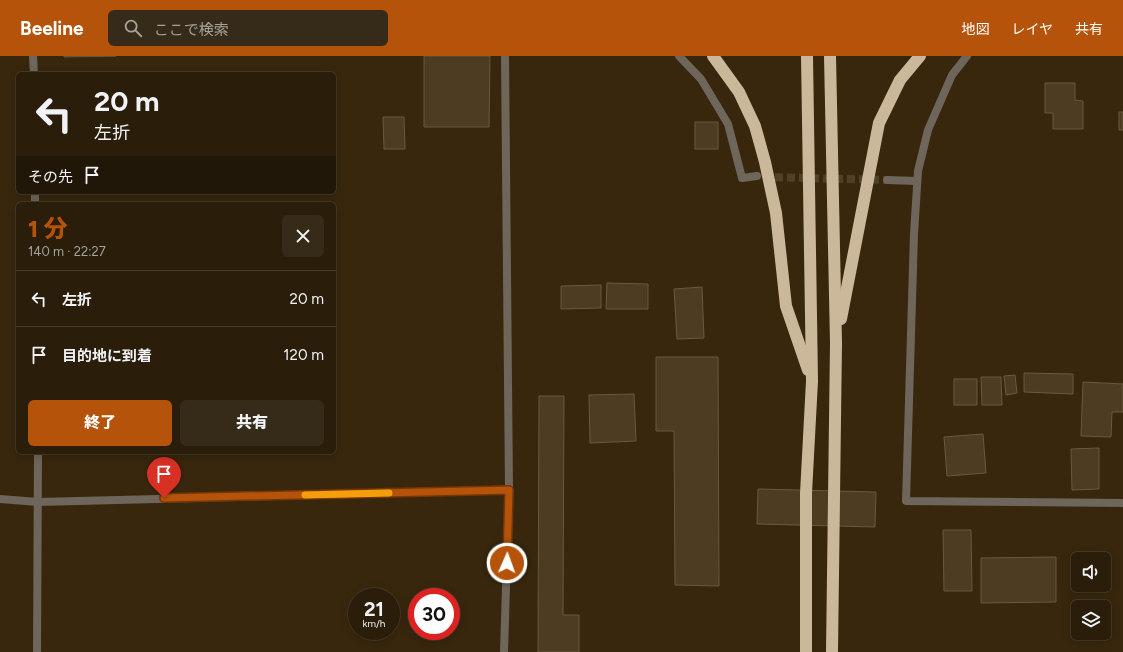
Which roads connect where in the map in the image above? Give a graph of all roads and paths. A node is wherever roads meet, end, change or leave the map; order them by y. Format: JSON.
{"nodes":[{"id":1,"x":33,"y":56,"type":"edge"},
{"id":2,"x":505,"y":56,"type":"edge"},
{"id":3,"x":679,"y":56,"type":"edge"},
{"id":4,"x":713,"y":56,"type":"edge"},
{"id":5,"x":806,"y":56,"type":"edge"},
{"id":6,"x":830,"y":56,"type":"edge"},
{"id":7,"x":920,"y":56,"type":"edge"},
{"id":8,"x":967,"y":56,"type":"edge"},
{"id":9,"x":34,"y":72,"type":"edge"},
{"id":10,"x":757,"y":176,"type":"tunnel mouth"},
{"id":11,"x":887,"y":180,"type":"tunnel mouth"},
{"id":12,"x":917,"y":181,"type":"junction"},
{"id":13,"x":836,"y":342,"type":"junction"},
{"id":14,"x":812,"y":381,"type":"junction"},
{"id":15,"x":38,"y":454,"type":"edge"},
{"id":16,"x":509,"y":490,"type":"junction"},
{"id":17,"x":0,"y":499,"type":"edge"},
{"id":18,"x":38,"y":502,"type":"junction"},
{"id":19,"x":1123,"y":503,"type":"edge"},
{"id":20,"x":833,"y":617,"type":"junction"},
{"id":21,"x":806,"y":648,"type":"edge"},
{"id":22,"x":36,"y":652,"type":"edge"},
{"id":23,"x":504,"y":652,"type":"edge"},
{"id":24,"x":832,"y":652,"type":"edge"},
{"id":25,"x":838,"y":652,"type":"edge"}],
"edges":[{"from":1,"to":9,"type":"street"},
{"from":2,"to":16,"type":"street"},
{"from":3,"to":10,"type":"street"},
{"from":4,"to":14,"type":"highway"},
{"from":5,"to":14,"type":"highway"},
{"from":6,"to":13,"type":"highway"},
{"from":7,"to":13,"type":"highway"},
{"from":8,"to":12,"type":"street"},
{"from":11,"to":12,"type":"street"},
{"from":12,"to":19,"type":"street"},
{"from":13,"to":20,"type":"highway"},
{"from":14,"to":21,"type":"highway"},
{"from":15,"to":18,"type":"street"},
{"from":16,"to":18,"type":"street"},
{"from":16,"to":23,"type":"street"},
{"from":17,"to":18,"type":"street"},
{"from":18,"to":22,"type":"street"},
{"from":20,"to":24,"type":"highway"},
{"from":20,"to":25,"type":"highway"}]}
